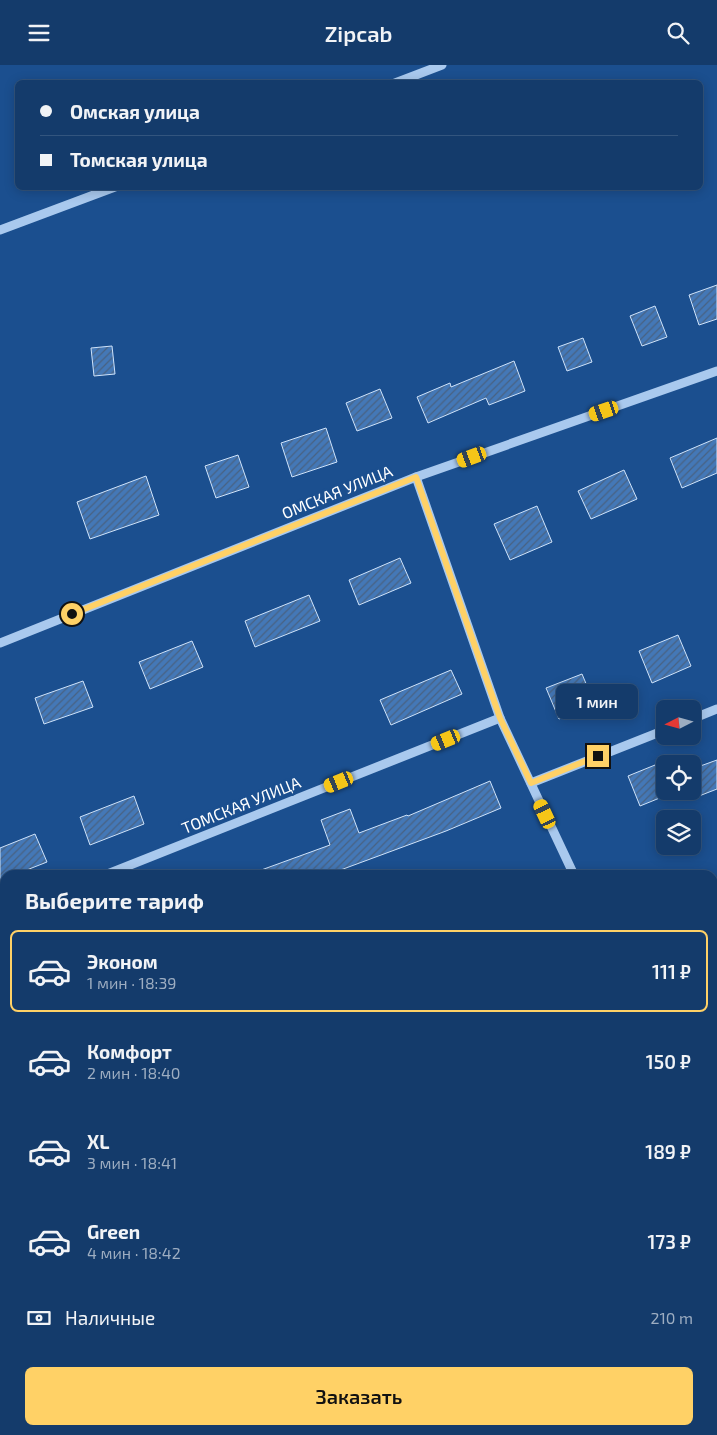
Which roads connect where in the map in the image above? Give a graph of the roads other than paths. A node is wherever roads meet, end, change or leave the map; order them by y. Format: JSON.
{"nodes":[{"id":1,"x":442,"y":65,"type":"edge"},
{"id":2,"x":403,"y":80,"type":"edge"},
{"id":3,"x":107,"y":190,"type":"edge"},
{"id":4,"x":0,"y":230,"type":"edge"},
{"id":5,"x":717,"y":371,"type":"edge"},
{"id":6,"x":416,"y":477,"type":"junction"},
{"id":7,"x":0,"y":643,"type":"edge"},
{"id":8,"x":717,"y":709,"type":"edge"},
{"id":9,"x":701,"y":715,"type":"edge"},
{"id":10,"x":500,"y":718,"type":"junction"},
{"id":11,"x":656,"y":734,"type":"edge"},
{"id":12,"x":531,"y":783,"type":"junction"},
{"id":13,"x":118,"y":870,"type":"edge"},
{"id":14,"x":572,"y":870,"type":"edge"}],
"edges":[{"from":1,"to":2,"type":"street"},
{"from":3,"to":4,"type":"street"},
{"from":5,"to":6,"type":"street","name":"ОМСКАЯ УЛИЦА"},
{"from":6,"to":7,"type":"street","name":"ОМСКАЯ УЛИЦА"},
{"from":6,"to":10,"type":"street"},
{"from":8,"to":9,"type":"street"},
{"from":10,"to":12,"type":"street"},
{"from":10,"to":13,"type":"street","name":"ТОМСКАЯ УЛИЦА"},
{"from":11,"to":12,"type":"street"},
{"from":12,"to":14,"type":"street"}]}
